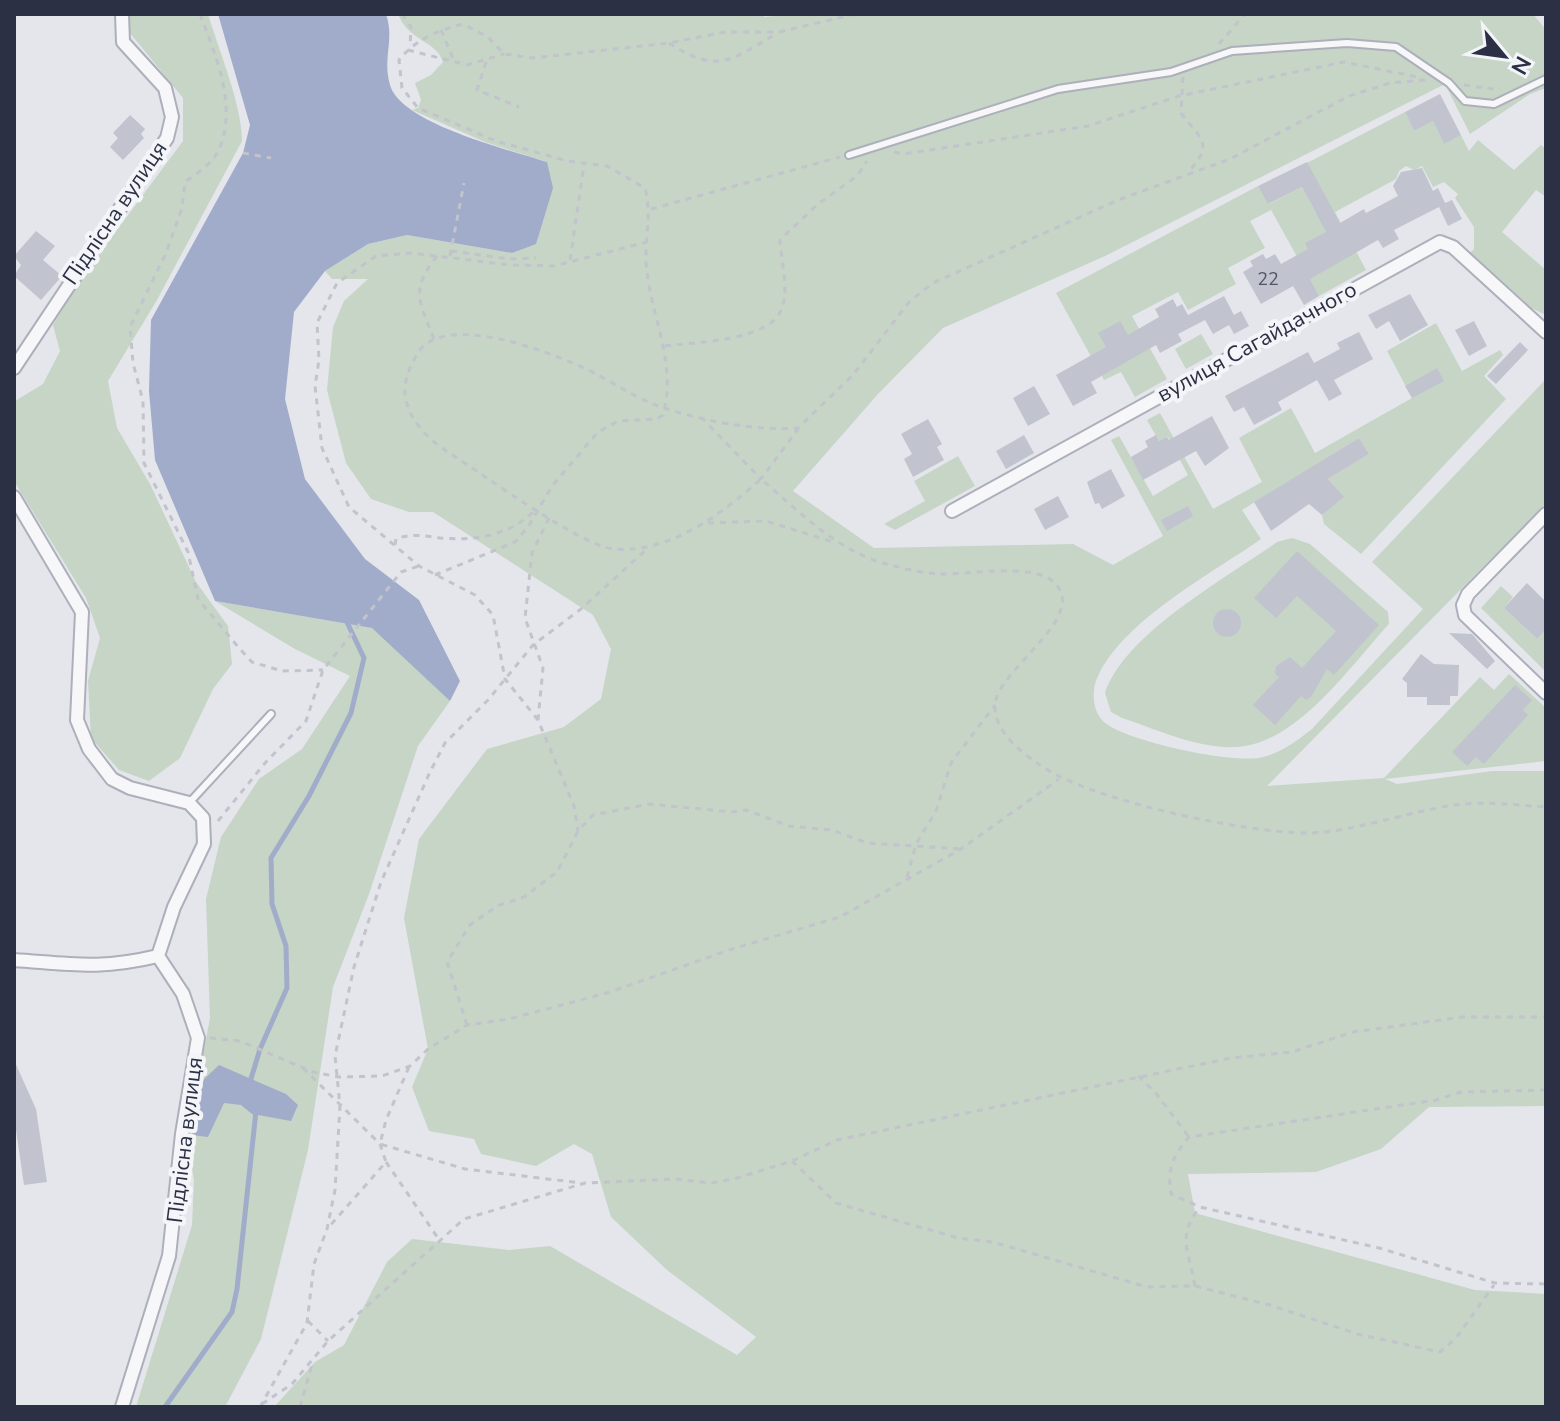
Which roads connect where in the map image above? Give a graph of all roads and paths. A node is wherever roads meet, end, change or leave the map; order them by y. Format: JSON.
{"nodes":[{"id":1,"x":122,"y":14,"type":"edge"},
{"id":2,"x":200,"y":14,"type":"edge"},
{"id":3,"x":402,"y":14,"type":"edge"},
{"id":4,"x":855,"y":14,"type":"edge"},
{"id":5,"x":1170,"y":14,"type":"edge"},
{"id":6,"x":1191,"y":14,"type":"edge"},
{"id":7,"x":1245,"y":14,"type":"edge"},
{"id":8,"x":441,"y":29,"type":"junction"},
{"id":9,"x":779,"y":32,"type":"junction"},
{"id":10,"x":669,"y":43,"type":"junction"},
{"id":11,"x":408,"y":48,"type":"junction"},
{"id":12,"x":504,"y":54,"type":"junction"},
{"id":13,"x":1209,"y":59,"type":"junction"},
{"id":14,"x":486,"y":62,"type":"junction"},
{"id":15,"x":455,"y":63,"type":"junction"},
{"id":16,"x":1185,"y":67,"type":"junction"},
{"id":17,"x":1546,"y":79,"type":"edge"},
{"id":18,"x":1449,"y":83,"type":"junction"},
{"id":19,"x":1518,"y":92,"type":"junction"},
{"id":20,"x":1179,"y":96,"type":"junction"},
{"id":21,"x":519,"y":107,"type":"dead end"},
{"id":22,"x":875,"y":147,"type":"junction"},
{"id":23,"x":243,"y":153,"type":"dead end"},
{"id":24,"x":849,"y":155,"type":"joint"},
{"id":25,"x":271,"y":158,"type":"dead end"},
{"id":26,"x":585,"y":164,"type":"junction"},
{"id":27,"x":1186,"y":175,"type":"junction"},
{"id":28,"x":464,"y":183,"type":"dead end"},
{"id":29,"x":651,"y":209,"type":"junction"},
{"id":30,"x":647,"y":242,"type":"junction"},
{"id":31,"x":450,"y":254,"type":"junction"},
{"id":32,"x":438,"y":255,"type":"junction"},
{"id":33,"x":536,"y":258,"type":"dead end"},
{"id":34,"x":570,"y":260,"type":"junction"},
{"id":35,"x":1546,"y":332,"type":"edge"},
{"id":36,"x":434,"y":339,"type":"junction"},
{"id":37,"x":664,"y":346,"type":"junction"},
{"id":38,"x":14,"y":368,"type":"edge"},
{"id":39,"x":665,"y":409,"type":"junction"},
{"id":40,"x":701,"y":417,"type":"junction"},
{"id":41,"x":798,"y":428,"type":"junction"},
{"id":42,"x":761,"y":479,"type":"junction"},
{"id":43,"x":14,"y":497,"type":"edge"},
{"id":44,"x":536,"y":509,"type":"junction"},
{"id":45,"x":952,"y":511,"type":"dead end"},
{"id":46,"x":1546,"y":514,"type":"edge"},
{"id":47,"x":549,"y":518,"type":"junction"},
{"id":48,"x":707,"y":523,"type":"junction"},
{"id":49,"x":837,"y":543,"type":"junction"},
{"id":50,"x":395,"y":545,"type":"junction"},
{"id":51,"x":648,"y":548,"type":"junction"},
{"id":52,"x":419,"y":566,"type":"junction"},
{"id":53,"x":435,"y":575,"type":"junction"},
{"id":54,"x":533,"y":645,"type":"junction"},
{"id":55,"x":323,"y":670,"type":"junction"},
{"id":56,"x":505,"y":679,"type":"junction"},
{"id":57,"x":1546,"y":693,"type":"edge"},
{"id":58,"x":995,"y":705,"type":"junction"},
{"id":59,"x":271,"y":714,"type":"dead end"},
{"id":60,"x":538,"y":720,"type":"junction"},
{"id":61,"x":1059,"y":779,"type":"junction"},
{"id":62,"x":189,"y":803,"type":"junction"},
{"id":63,"x":1546,"y":807,"type":"edge"},
{"id":64,"x":578,"y":831,"type":"junction"},
{"id":65,"x":204,"y":844,"type":"junction"},
{"id":66,"x":916,"y":844,"type":"junction"},
{"id":67,"x":961,"y":849,"type":"junction"},
{"id":68,"x":906,"y":880,"type":"junction"},
{"id":69,"x":158,"y":956,"type":"junction"},
{"id":70,"x":14,"y":960,"type":"edge"},
{"id":71,"x":1546,"y":1017,"type":"edge"},
{"id":72,"x":467,"y":1025,"type":"junction"},
{"id":73,"x":198,"y":1038,"type":"junction"},
{"id":74,"x":410,"y":1066,"type":"junction"},
{"id":75,"x":302,"y":1067,"type":"junction"},
{"id":76,"x":1138,"y":1076,"type":"junction"},
{"id":77,"x":339,"y":1077,"type":"junction"},
{"id":78,"x":1546,"y":1090,"type":"edge"},
{"id":79,"x":340,"y":1106,"type":"junction"},
{"id":80,"x":1189,"y":1137,"type":"junction"},
{"id":81,"x":380,"y":1144,"type":"junction"},
{"id":82,"x":792,"y":1161,"type":"junction"},
{"id":83,"x":386,"y":1162,"type":"junction"},
{"id":84,"x":585,"y":1183,"type":"junction"},
{"id":85,"x":1200,"y":1207,"type":"junction"},
{"id":86,"x":327,"y":1229,"type":"junction"},
{"id":87,"x":440,"y":1241,"type":"junction"},
{"id":88,"x":1495,"y":1283,"type":"junction"},
{"id":89,"x":1546,"y":1284,"type":"edge"},
{"id":90,"x":1195,"y":1286,"type":"junction"},
{"id":91,"x":307,"y":1319,"type":"junction"},
{"id":92,"x":328,"y":1341,"type":"junction"},
{"id":93,"x":314,"y":1358,"type":"junction"},
{"id":94,"x":261,"y":1405,"type":"edge"},
{"id":95,"x":122,"y":1407,"type":"edge"},
{"id":96,"x":300,"y":1407,"type":"edge"}],
"edges":[{"from":1,"to":38,"type":"street","name":"Підлісна вулиця"},
{"from":2,"to":55,"type":"path"},
{"from":3,"to":11,"type":"path"},
{"from":4,"to":9,"type":"path"},
{"from":5,"to":6,"type":"path"},
{"from":7,"to":13,"type":"path"},
{"from":8,"to":11,"type":"path"},
{"from":8,"to":12,"type":"path"},
{"from":8,"to":15,"type":"path"},
{"from":9,"to":10,"type":"path"},
{"from":9,"to":10,"type":"path"},
{"from":10,"to":12,"type":"path"},
{"from":11,"to":15,"type":"path"},
{"from":11,"to":26,"type":"path"},
{"from":12,"to":14,"type":"path"},
{"from":13,"to":16,"type":"lane"},
{"from":13,"to":18,"type":"lane"},
{"from":14,"to":15,"type":"path"},
{"from":14,"to":21,"type":"path"},
{"from":16,"to":20,"type":"path"},
{"from":16,"to":22,"type":"lane"},
{"from":17,"to":19,"type":"lane"},
{"from":18,"to":19,"type":"path"},
{"from":18,"to":19,"type":"lane"},
{"from":18,"to":20,"type":"path"},
{"from":18,"to":27,"type":"path"},
{"from":20,"to":22,"type":"path"},
{"from":20,"to":27,"type":"path"},
{"from":22,"to":24,"type":"lane"},
{"from":22,"to":37,"type":"path"},
{"from":23,"to":25,"type":"path"},
{"from":24,"to":29,"type":"path"},
{"from":26,"to":29,"type":"path"},
{"from":26,"to":34,"type":"path"},
{"from":27,"to":41,"type":"path"},
{"from":28,"to":31,"type":"path"},
{"from":29,"to":30,"type":"path"},
{"from":30,"to":34,"type":"path"},
{"from":30,"to":37,"type":"path"},
{"from":31,"to":32,"type":"path"},
{"from":31,"to":33,"type":"path"},
{"from":31,"to":34,"type":"path"},
{"from":32,"to":36,"type":"path"},
{"from":32,"to":50,"type":"path"},
{"from":35,"to":45,"type":"street","name":"вулиця Сагайдачного"},
{"from":36,"to":39,"type":"path"},
{"from":36,"to":44,"type":"path"},
{"from":37,"to":39,"type":"path"},
{"from":39,"to":40,"type":"path"},
{"from":39,"to":44,"type":"path"},
{"from":40,"to":41,"type":"path"},
{"from":40,"to":42,"type":"path"},
{"from":41,"to":42,"type":"path"},
{"from":42,"to":48,"type":"path"},
{"from":42,"to":49,"type":"path"},
{"from":43,"to":62,"type":"street"},
{"from":44,"to":47,"type":"path"},
{"from":44,"to":50,"type":"path"},
{"from":44,"to":53,"type":"path"},
{"from":46,"to":57,"type":"street"},
{"from":47,"to":51,"type":"path"},
{"from":47,"to":54,"type":"path"},
{"from":48,"to":49,"type":"path"},
{"from":48,"to":51,"type":"path"},
{"from":49,"to":58,"type":"path"},
{"from":50,"to":52,"type":"path"},
{"from":51,"to":54,"type":"path"},
{"from":52,"to":53,"type":"path"},
{"from":52,"to":55,"type":"path"},
{"from":53,"to":56,"type":"path"},
{"from":54,"to":56,"type":"path"},
{"from":54,"to":60,"type":"path"},
{"from":55,"to":65,"type":"path"},
{"from":56,"to":60,"type":"path"},
{"from":56,"to":77,"type":"path"},
{"from":58,"to":61,"type":"path"},
{"from":58,"to":66,"type":"path"},
{"from":59,"to":62,"type":"lane"},
{"from":60,"to":64,"type":"path"},
{"from":61,"to":63,"type":"path"},
{"from":61,"to":67,"type":"path"},
{"from":62,"to":65,"type":"street"},
{"from":64,"to":66,"type":"path"},
{"from":64,"to":72,"type":"path"},
{"from":65,"to":69,"type":"street"},
{"from":66,"to":67,"type":"path"},
{"from":66,"to":68,"type":"path"},
{"from":67,"to":68,"type":"path"},
{"from":68,"to":72,"type":"path"},
{"from":69,"to":70,"type":"street"},
{"from":69,"to":73,"type":"street","name":"Підлісна вулиця"},
{"from":71,"to":76,"type":"path"},
{"from":72,"to":74,"type":"path"},
{"from":73,"to":75,"type":"path"},
{"from":73,"to":95,"type":"street","name":"Підлісна вулиця"},
{"from":74,"to":77,"type":"path"},
{"from":74,"to":81,"type":"path"},
{"from":75,"to":77,"type":"path"},
{"from":75,"to":79,"type":"path"},
{"from":76,"to":80,"type":"path"},
{"from":76,"to":82,"type":"path"},
{"from":77,"to":79,"type":"path"},
{"from":78,"to":80,"type":"path"},
{"from":79,"to":81,"type":"path"},
{"from":79,"to":86,"type":"path"},
{"from":80,"to":85,"type":"path"},
{"from":81,"to":83,"type":"path"},
{"from":81,"to":84,"type":"path"},
{"from":82,"to":84,"type":"path"},
{"from":82,"to":90,"type":"path"},
{"from":83,"to":86,"type":"path"},
{"from":83,"to":87,"type":"path"},
{"from":84,"to":87,"type":"path"},
{"from":85,"to":88,"type":"path"},
{"from":85,"to":90,"type":"path"},
{"from":86,"to":91,"type":"path"},
{"from":87,"to":92,"type":"path"},
{"from":88,"to":89,"type":"path"},
{"from":88,"to":90,"type":"path"},
{"from":91,"to":92,"type":"path"},
{"from":91,"to":94,"type":"path"},
{"from":92,"to":93,"type":"path"},
{"from":93,"to":94,"type":"path"},
{"from":93,"to":96,"type":"path"}]}
